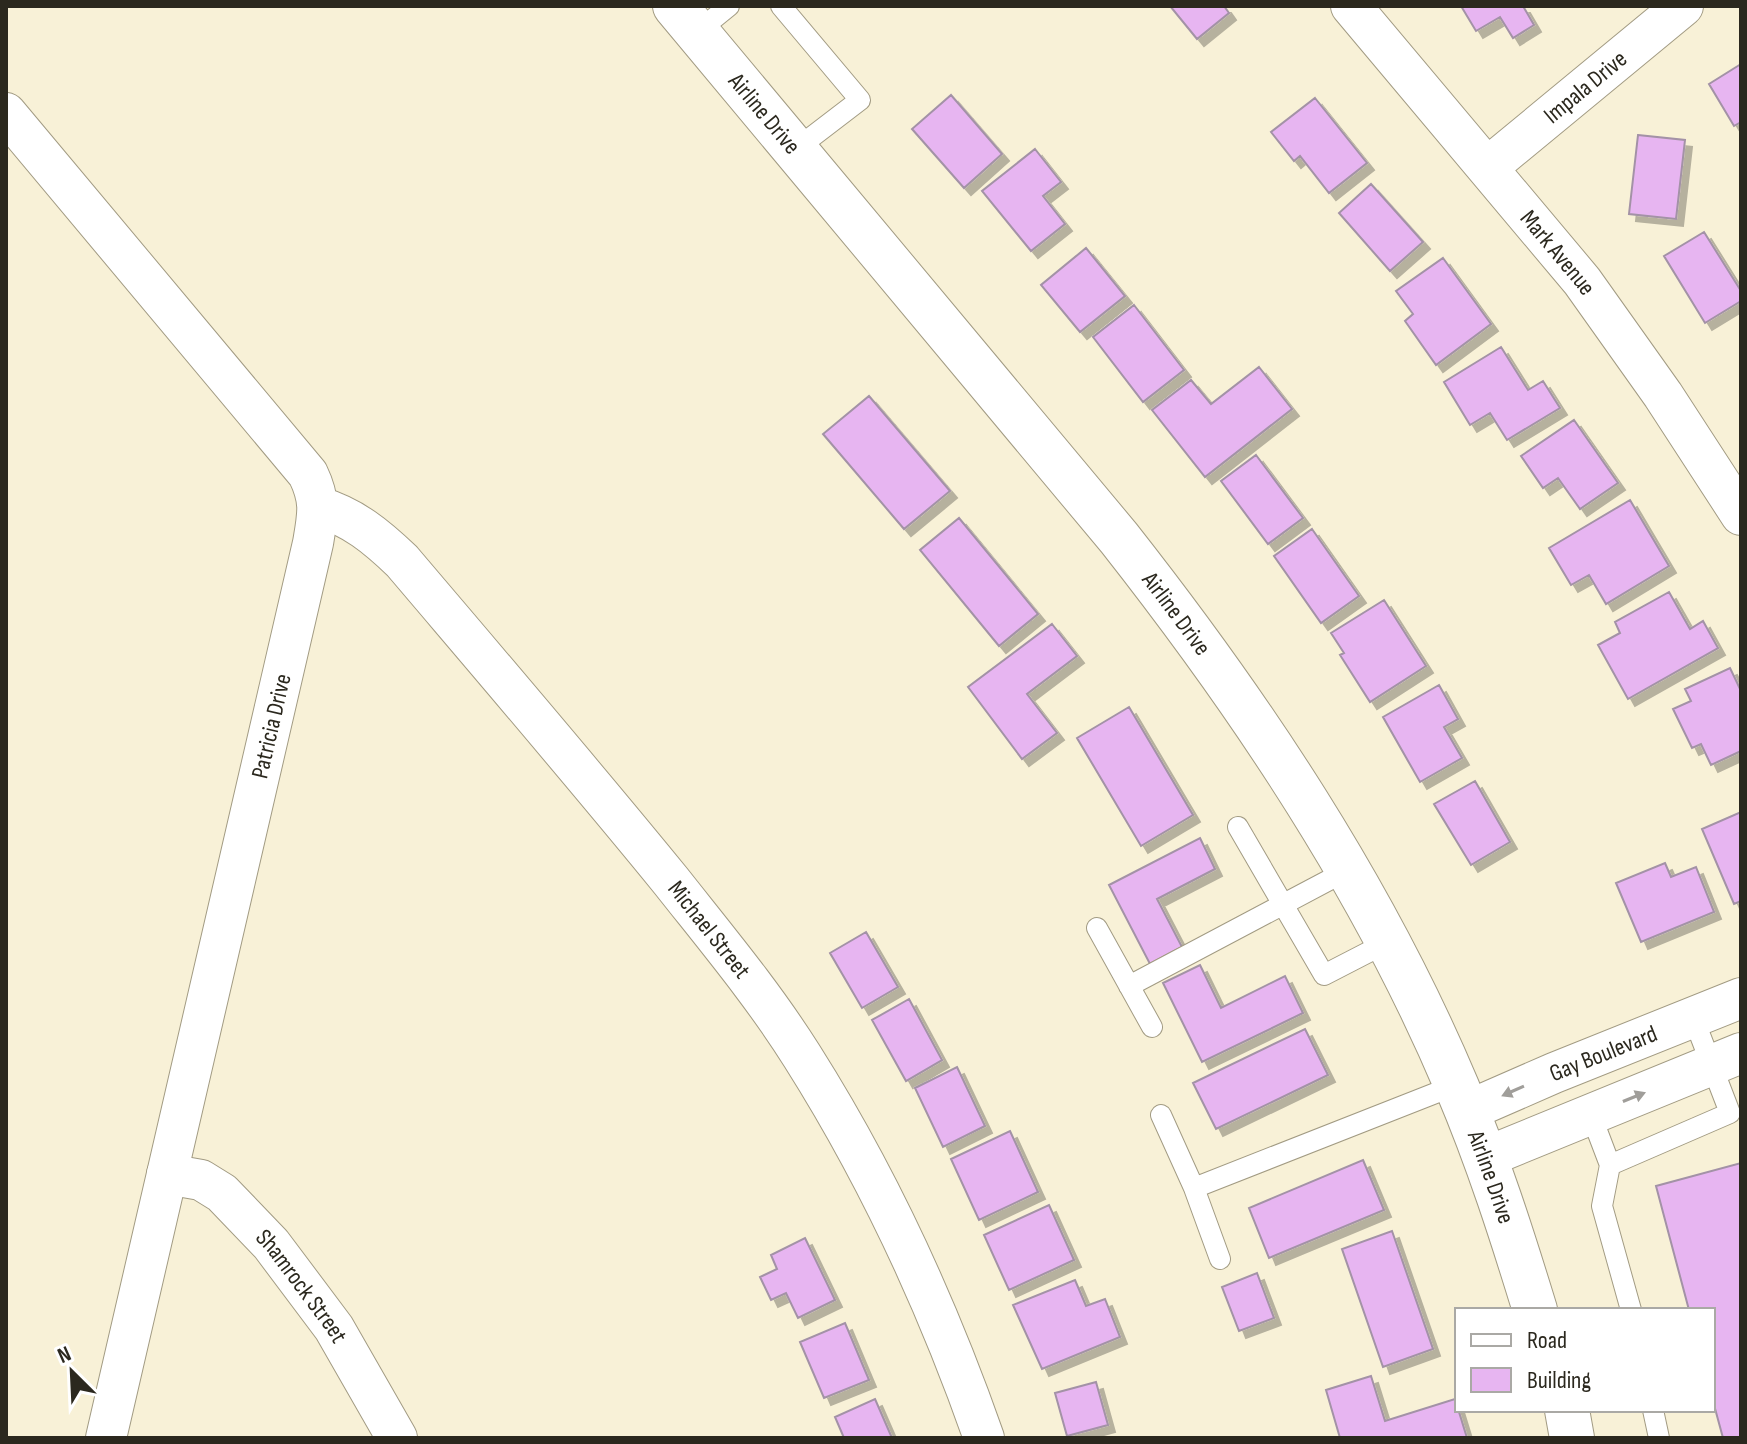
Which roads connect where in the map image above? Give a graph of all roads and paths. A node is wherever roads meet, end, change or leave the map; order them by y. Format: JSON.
{"nodes":[{"id":1,"x":781,"y":6,"type":"edge"},
{"id":2,"x":1351,"y":6,"type":"edge"},
{"id":3,"x":1683,"y":6,"type":"edge"},
{"id":4,"x":700,"y":15,"type":"edge"},
{"id":5,"x":6,"y":113,"type":"edge"},
{"id":6,"x":796,"y":149,"type":"junction"},
{"id":7,"x":1488,"y":167,"type":"junction"},
{"id":8,"x":319,"y":507,"type":"junction"},
{"id":9,"x":1741,"y":515,"type":"edge"},
{"id":10,"x":1238,"y":827,"type":"dead end"},
{"id":11,"x":1348,"y":870,"type":"junction"},
{"id":12,"x":1283,"y":904,"type":"junction"},
{"id":13,"x":1097,"y":928,"type":"dead end"},
{"id":14,"x":1388,"y":942,"type":"junction"},
{"id":15,"x":1129,"y":986,"type":"junction"},
{"id":16,"x":1741,"y":998,"type":"edge"},
{"id":17,"x":1693,"y":1017,"type":"junction"},
{"id":18,"x":1152,"y":1027,"type":"dead end"},
{"id":19,"x":1727,"y":1059,"type":"edge"},
{"id":20,"x":1462,"y":1098,"type":"junction"},
{"id":21,"x":1736,"y":1111,"type":"edge"},
{"id":22,"x":1161,"y":1115,"type":"dead end"},
{"id":23,"x":1591,"y":1115,"type":"junction"},
{"id":24,"x":1484,"y":1158,"type":"junction"},
{"id":25,"x":1610,"y":1165,"type":"junction"},
{"id":26,"x":167,"y":1174,"type":"junction"},
{"id":27,"x":1194,"y":1188,"type":"junction"},
{"id":28,"x":1220,"y":1259,"type":"dead end"},
{"id":29,"x":1534,"y":1308,"type":"edge"},
{"id":30,"x":1630,"y":1308,"type":"edge"},
{"id":31,"x":1567,"y":1412,"type":"edge"},
{"id":32,"x":1653,"y":1412,"type":"edge"},
{"id":33,"x":106,"y":1438,"type":"edge"},
{"id":34,"x":397,"y":1438,"type":"edge"},
{"id":35,"x":984,"y":1438,"type":"edge"},
{"id":36,"x":1572,"y":1438,"type":"edge"},
{"id":37,"x":1659,"y":1438,"type":"edge"}],
"edges":[{"from":1,"to":6,"type":"lane"},
{"from":2,"to":7,"type":"street","name":"Mark Avenue"},
{"from":3,"to":7,"type":"street","name":"Impala Drive"},
{"from":4,"to":6,"type":"main road","name":"Airline Drive"},
{"from":5,"to":8,"type":"street"},
{"from":6,"to":11,"type":"main road","name":"Airline Drive"},
{"from":7,"to":9,"type":"street","name":"Mark Avenue"},
{"from":8,"to":26,"type":"street","name":"Patricia Drive"},
{"from":8,"to":35,"type":"street","name":"Michael Street"},
{"from":10,"to":12,"type":"lane"},
{"from":11,"to":12,"type":"lane"},
{"from":11,"to":14,"type":"main road","name":"Airline Drive"},
{"from":12,"to":14,"type":"lane"},
{"from":12,"to":15,"type":"lane"},
{"from":13,"to":15,"type":"lane"},
{"from":14,"to":20,"type":"main road","name":"Airline Drive"},
{"from":15,"to":18,"type":"lane"},
{"from":16,"to":17,"type":"street","name":"Gay Boulevard"},
{"from":17,"to":19,"type":"lane"},
{"from":17,"to":20,"type":"street","name":"Gay Boulevard","one_way":true},
{"from":19,"to":21,"type":"lane"},
{"from":23,"to":19,"type":"street","one_way":true},
{"from":20,"to":24,"type":"main road","name":"Airline Drive"},
{"from":20,"to":27,"type":"lane"},
{"from":21,"to":25,"type":"lane"},
{"from":22,"to":27,"type":"lane"},
{"from":23,"to":24,"type":"street"},
{"from":23,"to":25,"type":"lane"},
{"from":24,"to":29,"type":"main road","name":"Airline Drive"},
{"from":25,"to":30,"type":"lane"},
{"from":26,"to":33,"type":"street","name":"Patricia Drive"},
{"from":26,"to":34,"type":"street","name":"Shamrock Street"},
{"from":27,"to":28,"type":"lane"},
{"from":31,"to":36,"type":"main road"},
{"from":32,"to":37,"type":"lane"}]}
